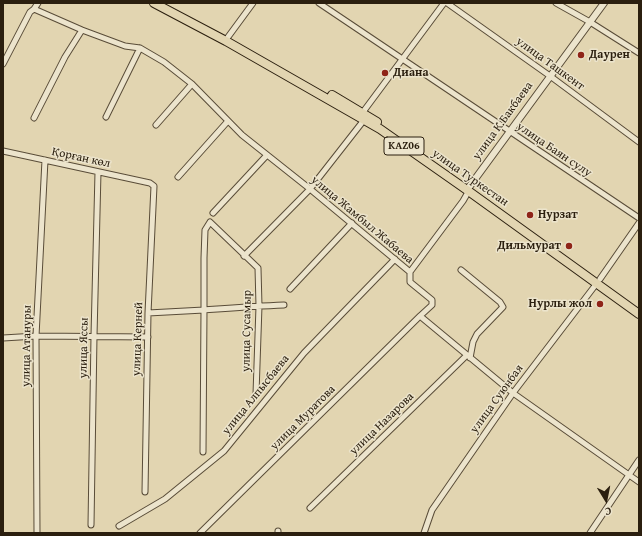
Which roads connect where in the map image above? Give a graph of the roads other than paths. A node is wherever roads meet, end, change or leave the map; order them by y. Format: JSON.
{"nodes":[{"id":1,"x":38,"y":3,"type":"edge"},
{"id":2,"x":154,"y":3,"type":"edge"},
{"id":3,"x":164,"y":3,"type":"edge"},
{"id":4,"x":253,"y":3,"type":"edge"},
{"id":5,"x":319,"y":3,"type":"edge"},
{"id":6,"x":444,"y":3,"type":"edge"},
{"id":7,"x":447,"y":3,"type":"edge"},
{"id":8,"x":556,"y":3,"type":"edge"},
{"id":9,"x":604,"y":3,"type":"edge"},
{"id":10,"x":34,"y":9,"type":"junction"},
{"id":11,"x":590,"y":22,"type":"junction"},
{"id":12,"x":82,"y":30,"type":"junction"},
{"id":13,"x":228,"y":37,"type":"junction"},
{"id":14,"x":140,"y":48,"type":"junction"},
{"id":15,"x":639,"y":53,"type":"edge"},
{"id":16,"x":403,"y":59,"type":"junction"},
{"id":17,"x":3,"y":64,"type":"edge"},
{"id":18,"x":550,"y":76,"type":"junction"},
{"id":19,"x":192,"y":84,"type":"junction"},
{"id":20,"x":363,"y":116,"type":"junction"},
{"id":21,"x":106,"y":117,"type":"dead end"},
{"id":22,"x":34,"y":118,"type":"dead end"},
{"id":23,"x":228,"y":121,"type":"junction"},
{"id":24,"x":156,"y":125,"type":"dead end"},
{"id":25,"x":509,"y":132,"type":"junction"},
{"id":26,"x":639,"y":142,"type":"edge"},
{"id":27,"x":3,"y":151,"type":"edge"},
{"id":28,"x":267,"y":155,"type":"junction"},
{"id":29,"x":45,"y":160,"type":"junction"},
{"id":30,"x":98,"y":172,"type":"junction"},
{"id":31,"x":178,"y":176,"type":"dead end"},
{"id":32,"x":154,"y":186,"type":"joint"},
{"id":33,"x":468,"y":188,"type":"junction"},
{"id":34,"x":310,"y":189,"type":"junction"},
{"id":35,"x":213,"y":213,"type":"dead end"},
{"id":36,"x":639,"y":218,"type":"edge"},
{"id":37,"x":352,"y":223,"type":"junction"},
{"id":38,"x":639,"y":223,"type":"edge"},
{"id":39,"x":244,"y":256,"type":"junction"},
{"id":40,"x":395,"y":259,"type":"junction"},
{"id":41,"x":461,"y":270,"type":"dead end"},
{"id":42,"x":410,"y":272,"type":"junction"},
{"id":43,"x":599,"y":281,"type":"junction"},
{"id":44,"x":290,"y":289,"type":"dead end"},
{"id":45,"x":284,"y":305,"type":"dead end"},
{"id":46,"x":259,"y":306,"type":"junction"},
{"id":47,"x":639,"y":308,"type":"edge"},
{"id":48,"x":204,"y":310,"type":"junction"},
{"id":49,"x":148,"y":313,"type":"junction"},
{"id":50,"x":639,"y":314,"type":"edge"},
{"id":51,"x":420,"y":316,"type":"junction"},
{"id":52,"x":36,"y":336,"type":"junction"},
{"id":53,"x":94,"y":336,"type":"junction"},
{"id":54,"x":148,"y":337,"type":"junction"},
{"id":55,"x":3,"y":338,"type":"edge"},
{"id":56,"x":469,"y":357,"type":"junction"},
{"id":57,"x":513,"y":393,"type":"junction"},
{"id":58,"x":256,"y":394,"type":"dead end"},
{"id":59,"x":203,"y":452,"type":"dead end"},
{"id":60,"x":639,"y":460,"type":"edge"},
{"id":61,"x":629,"y":475,"type":"junction"},
{"id":62,"x":639,"y":482,"type":"edge"},
{"id":63,"x":145,"y":492,"type":"dead end"},
{"id":64,"x":310,"y":508,"type":"dead end"},
{"id":65,"x":91,"y":525,"type":"dead end"},
{"id":66,"x":119,"y":526,"type":"dead end"},
{"id":67,"x":37,"y":533,"type":"edge"},
{"id":68,"x":200,"y":533,"type":"edge"},
{"id":69,"x":424,"y":533,"type":"edge"},
{"id":70,"x":590,"y":533,"type":"edge"}],
"edges":[{"from":1,"to":10,"type":"street"},
{"from":2,"to":20,"type":"highway","name":"улица Туркестан","number":"KАZ06"},
{"from":3,"to":13,"type":"highway","name":"улица Туркестан","number":"KАZ06"},
{"from":4,"to":13,"type":"street"},
{"from":5,"to":16,"type":"street","name":"улица Баян сулу"},
{"from":6,"to":16,"type":"street"},
{"from":7,"to":18,"type":"street","name":"улица Ташкент"},
{"from":8,"to":11,"type":"street"},
{"from":9,"to":11,"type":"street","name":"улица К.Бакбаева"},
{"from":10,"to":12,"type":"street","name":"улица Жамбыл Жабаева"},
{"from":10,"to":17,"type":"street"},
{"from":11,"to":15,"type":"street"},
{"from":11,"to":18,"type":"street","name":"улица К.Бакбаева"},
{"from":12,"to":14,"type":"street","name":"улица Жамбыл Жабаева"},
{"from":12,"to":22,"type":"street"},
{"from":13,"to":20,"type":"highway","name":"улица Туркестан","number":"KАZ06"},
{"from":14,"to":19,"type":"street","name":"улица Жамбыл Жабаева"},
{"from":14,"to":21,"type":"street"},
{"from":16,"to":20,"type":"street"},
{"from":16,"to":25,"type":"street","name":"улица Баян сулу"},
{"from":18,"to":25,"type":"street","name":"улица К.Бакбаева"},
{"from":18,"to":26,"type":"street","name":"улица Ташкент"},
{"from":19,"to":23,"type":"street","name":"улица Жамбыл Жабаева"},
{"from":19,"to":24,"type":"street"},
{"from":20,"to":33,"type":"highway","name":"улица Туркестан","number":"KАZ06"},
{"from":20,"to":34,"type":"street"},
{"from":23,"to":28,"type":"street","name":"улица Жамбыл Жабаева"},
{"from":23,"to":31,"type":"street"},
{"from":25,"to":33,"type":"street","name":"улица К.Бакбаева"},
{"from":25,"to":36,"type":"street","name":"улица Баян сулу"},
{"from":27,"to":29,"type":"street","name":"Қорған көл"},
{"from":28,"to":34,"type":"street","name":"улица Жамбыл Жабаева"},
{"from":28,"to":35,"type":"street"},
{"from":29,"to":30,"type":"street","name":"Қорған көл"},
{"from":29,"to":52,"type":"street","name":"улица Атануры"},
{"from":30,"to":32,"type":"street","name":"Қорған көл"},
{"from":30,"to":53,"type":"street","name":"улица Яссы"},
{"from":32,"to":49,"type":"street","name":"улица Керней"},
{"from":33,"to":42,"type":"street","name":"улица К.Бакбаева"},
{"from":33,"to":43,"type":"highway","name":"улица Туркестан","number":"KАZ06"},
{"from":34,"to":37,"type":"street","name":"улица Жамбыл Жабаева"},
{"from":34,"to":39,"type":"street"},
{"from":37,"to":40,"type":"street","name":"улица Жамбыл Жабаева"},
{"from":37,"to":44,"type":"street"},
{"from":38,"to":43,"type":"street","name":"улица Суюнбая"},
{"from":39,"to":46,"type":"street","name":"улица Сусамыр"},
{"from":39,"to":48,"type":"street"},
{"from":40,"to":42,"type":"street","name":"улица Жамбыл Жабаева"},
{"from":40,"to":66,"type":"street","name":"улица Алпысбаева"},
{"from":41,"to":56,"type":"street"},
{"from":42,"to":51,"type":"street","name":"улица Жамбыл Жабаева"},
{"from":43,"to":47,"type":"highway","name":"улица Туркестан","number":"KАZ06"},
{"from":43,"to":50,"type":"highway","name":"улица Туркестан","number":"KАZ06"},
{"from":43,"to":57,"type":"street","name":"улица Суюнбая"},
{"from":45,"to":46,"type":"street"},
{"from":46,"to":48,"type":"street"},
{"from":46,"to":58,"type":"street","name":"улица Сусамыр"},
{"from":48,"to":49,"type":"street"},
{"from":48,"to":59,"type":"street"},
{"from":49,"to":54,"type":"street","name":"улица Керней"},
{"from":51,"to":56,"type":"street"},
{"from":51,"to":68,"type":"street","name":"улица Муратова"},
{"from":52,"to":53,"type":"street"},
{"from":52,"to":55,"type":"street"},
{"from":52,"to":67,"type":"street","name":"улица Атануры"},
{"from":53,"to":54,"type":"street"},
{"from":53,"to":65,"type":"street","name":"улица Яссы"},
{"from":54,"to":63,"type":"street","name":"улица Керней"},
{"from":56,"to":57,"type":"street"},
{"from":56,"to":64,"type":"street","name":"улица Назарова"},
{"from":57,"to":61,"type":"street"},
{"from":57,"to":69,"type":"street","name":"улица Суюнбая"},
{"from":60,"to":61,"type":"street"},
{"from":61,"to":62,"type":"street"},
{"from":61,"to":70,"type":"street"}]}
